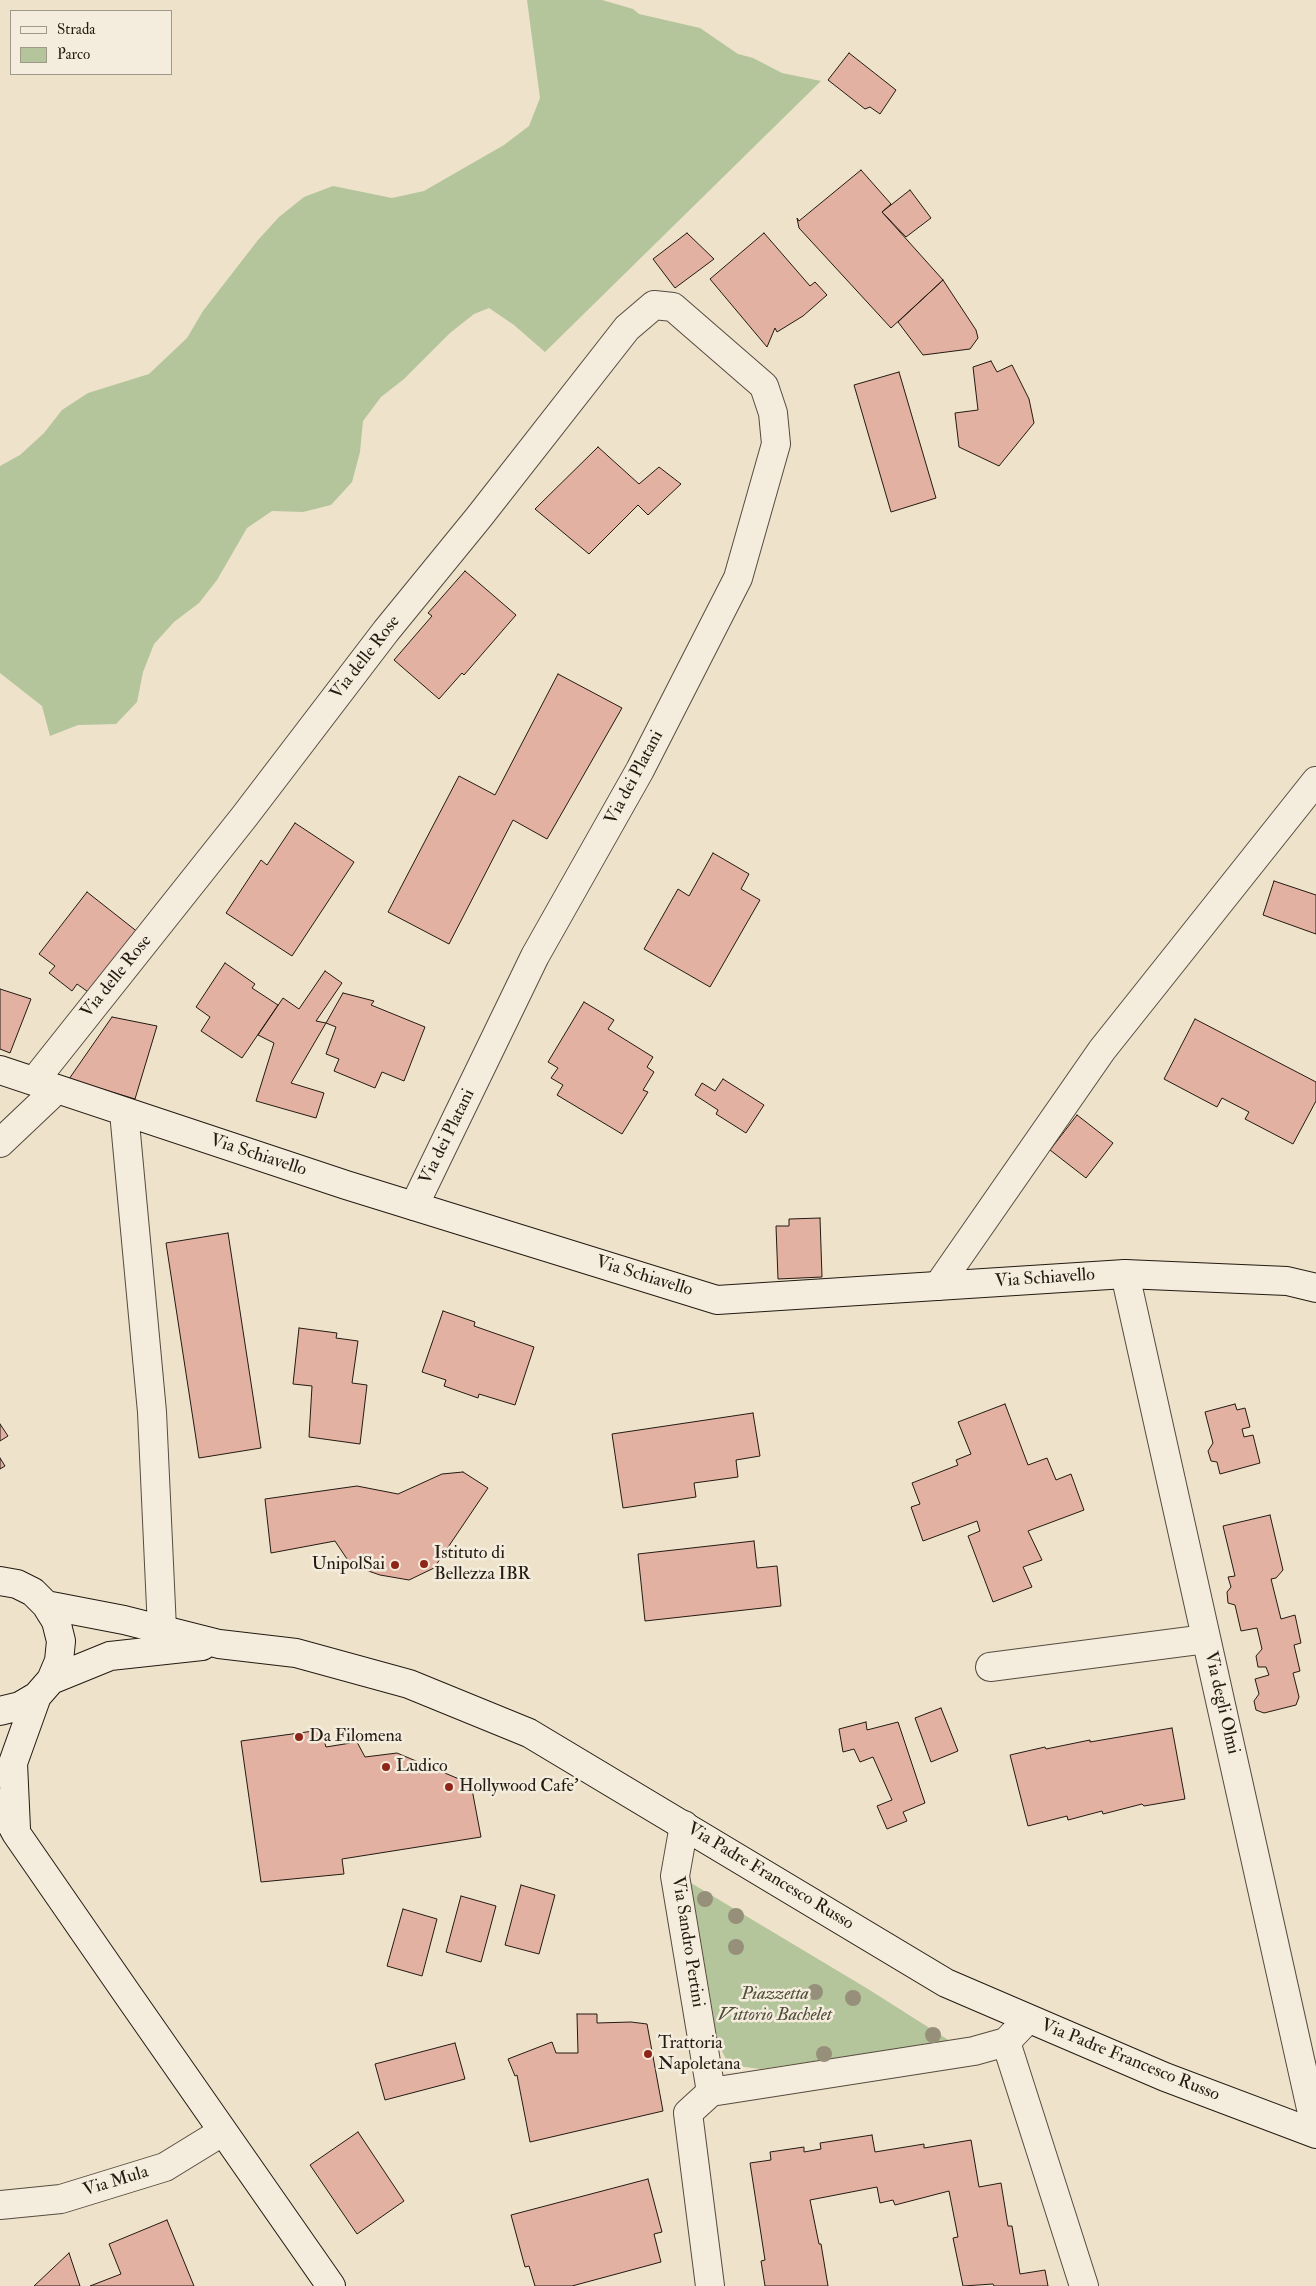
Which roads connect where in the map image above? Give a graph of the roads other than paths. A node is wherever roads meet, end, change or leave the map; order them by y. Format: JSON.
{"nodes":[{"id":1,"x":719,"y":349,"type":"joint"},
{"id":2,"x":1316,"y":782,"type":"edge"},
{"id":3,"x":0,"y":1070,"type":"edge"},
{"id":4,"x":45,"y":1085,"type":"junction"},
{"id":5,"x":124,"y":1112,"type":"junction"},
{"id":6,"x":0,"y":1142,"type":"edge"},
{"id":7,"x":414,"y":1206,"type":"junction"},
{"id":8,"x":1125,"y":1274,"type":"junction"},
{"id":9,"x":938,"y":1286,"type":"junction"},
{"id":10,"x":1316,"y":1288,"type":"edge"},
{"id":11,"x":0,"y":1581,"type":"edge"},
{"id":12,"x":46,"y":1605,"type":"junction"},
{"id":13,"x":162,"y":1629,"type":"junction"},
{"id":14,"x":1206,"y":1639,"type":"junction"},
{"id":15,"x":219,"y":1644,"type":"junction"},
{"id":16,"x":990,"y":1667,"type":"dead end"},
{"id":17,"x":44,"y":1688,"type":"junction"},
{"id":18,"x":0,"y":1711,"type":"edge"},
{"id":19,"x":0,"y":1803,"type":"edge"},
{"id":20,"x":684,"y":1825,"type":"junction"},
{"id":21,"x":16,"y":1833,"type":"junction"},
{"id":22,"x":1028,"y":2019,"type":"junction"},
{"id":23,"x":1006,"y":2042,"type":"junction"},
{"id":24,"x":711,"y":2092,"type":"junction"},
{"id":25,"x":222,"y":2132,"type":"junction"},
{"id":26,"x":1316,"y":2133,"type":"edge"},
{"id":27,"x":0,"y":2205,"type":"edge"},
{"id":28,"x":331,"y":2286,"type":"edge"},
{"id":29,"x":710,"y":2286,"type":"edge"},
{"id":30,"x":1084,"y":2286,"type":"edge"}],
"edges":[{"from":1,"to":4,"type":"street","name":"Via delle Rose"},
{"from":1,"to":7,"type":"street","name":"Via dei Platani"},
{"from":2,"to":9,"type":"street"},
{"from":3,"to":4,"type":"street","name":"Via Schiavello"},
{"from":4,"to":5,"type":"street","name":"Via Schiavello"},
{"from":4,"to":6,"type":"street","name":"Via delle Rose"},
{"from":5,"to":7,"type":"street","name":"Via Schiavello"},
{"from":5,"to":13,"type":"street"},
{"from":7,"to":9,"type":"street","name":"Via Schiavello"},
{"from":8,"to":9,"type":"street","name":"Via Schiavello"},
{"from":8,"to":10,"type":"street","name":"Via Schiavello"},
{"from":8,"to":14,"type":"street","name":"Via degli Olmi"},
{"from":11,"to":12,"type":"street"},
{"from":12,"to":13,"type":"street","name":"Via Padre Francesco Russo"},
{"from":12,"to":17,"type":"street"},
{"from":13,"to":15,"type":"street","name":"Via Padre Francesco Russo"},
{"from":14,"to":16,"type":"street"},
{"from":14,"to":26,"type":"street","name":"Via degli Olmi"},
{"from":15,"to":17,"type":"street","name":"Via Padre Francesco Russo"},
{"from":15,"to":20,"type":"street","name":"Via Padre Francesco Russo"},
{"from":17,"to":18,"type":"street","name":"Via Padre Francesco Russo"},
{"from":17,"to":21,"type":"street"},
{"from":19,"to":21,"type":"street"},
{"from":20,"to":22,"type":"street","name":"Via Padre Francesco Russo"},
{"from":20,"to":24,"type":"street","name":"Via Sandro Pertini"},
{"from":21,"to":25,"type":"street"},
{"from":22,"to":23,"type":"street"},
{"from":22,"to":26,"type":"street","name":"Via Padre Francesco Russo"},
{"from":23,"to":24,"type":"street"},
{"from":23,"to":30,"type":"street"},
{"from":24,"to":29,"type":"street"},
{"from":25,"to":27,"type":"street","name":"Via Mula"},
{"from":25,"to":28,"type":"street"}]}
